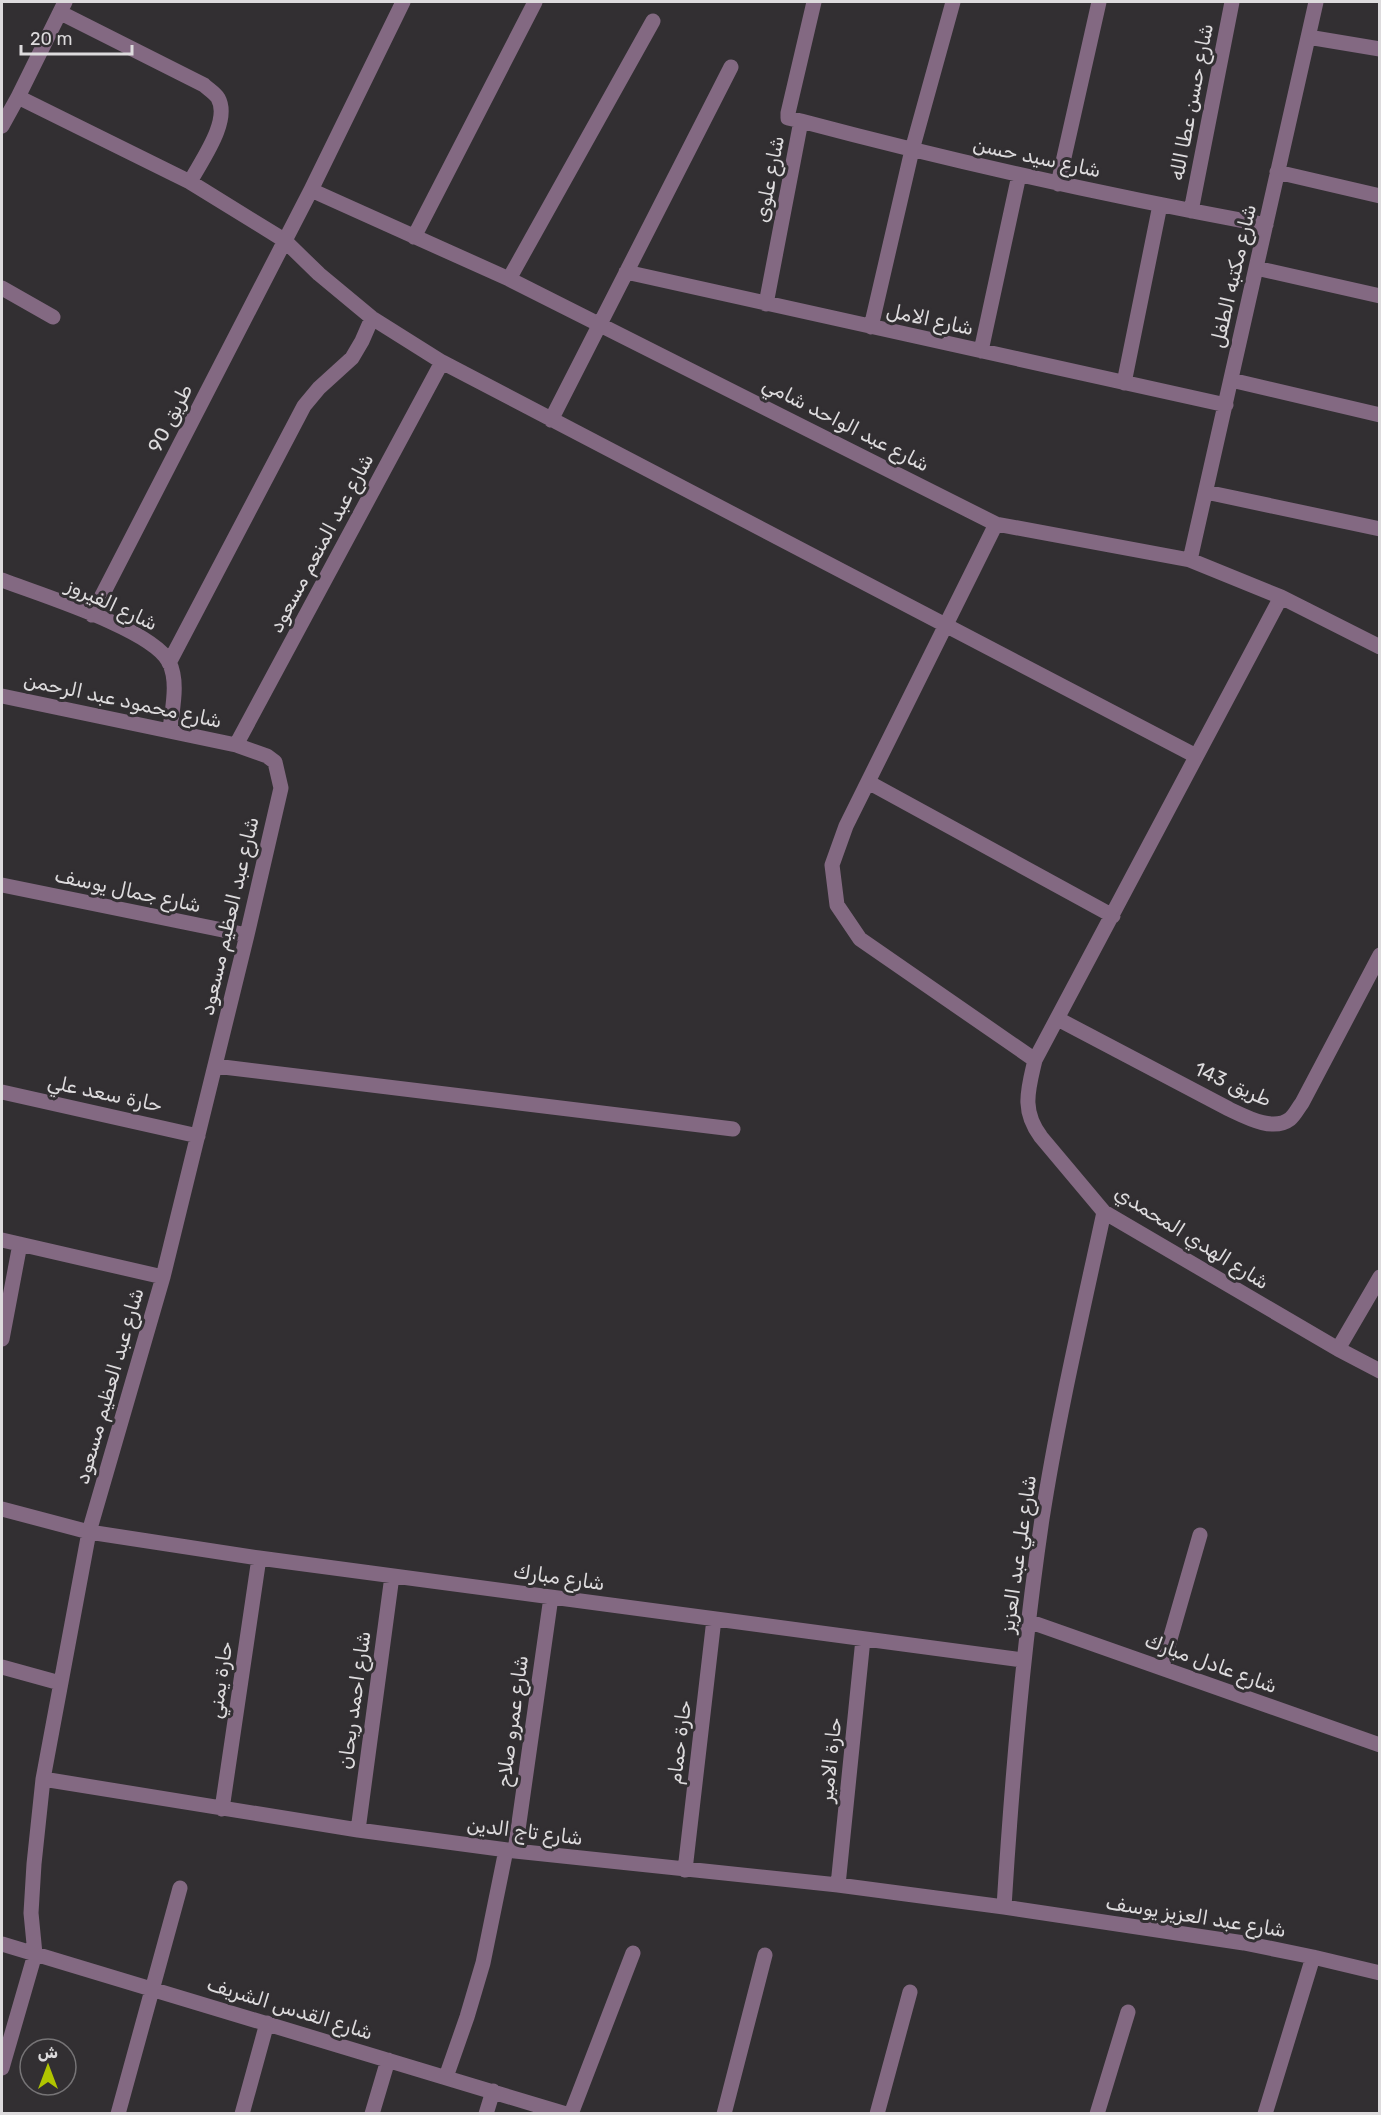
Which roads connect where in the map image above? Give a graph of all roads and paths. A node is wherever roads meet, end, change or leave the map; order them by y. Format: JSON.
{"nodes":[{"id":1,"x":403,"y":2,"type":"edge"},
{"id":2,"x":535,"y":2,"type":"edge"},
{"id":3,"x":814,"y":2,"type":"edge"},
{"id":4,"x":953,"y":2,"type":"edge"},
{"id":5,"x":1099,"y":2,"type":"edge"},
{"id":6,"x":1232,"y":2,"type":"edge"},
{"id":7,"x":1316,"y":2,"type":"edge"},
{"id":8,"x":63,"y":7,"type":"edge"},
{"id":9,"x":653,"y":21,"type":"dead end"},
{"id":10,"x":1308,"y":37,"type":"junction"},
{"id":11,"x":1380,"y":49,"type":"edge"},
{"id":12,"x":731,"y":67,"type":"dead end"},
{"id":13,"x":18,"y":97,"type":"junction"},
{"id":14,"x":801,"y":121,"type":"junction"},
{"id":15,"x":2,"y":126,"type":"edge"},
{"id":16,"x":912,"y":150,"type":"junction"},
{"id":17,"x":1277,"y":172,"type":"junction"},
{"id":18,"x":1019,"y":176,"type":"junction"},
{"id":19,"x":190,"y":182,"type":"junction"},
{"id":20,"x":1058,"y":184,"type":"junction"},
{"id":21,"x":310,"y":190,"type":"junction"},
{"id":22,"x":1380,"y":196,"type":"edge"},
{"id":23,"x":1160,"y":205,"type":"junction"},
{"id":24,"x":1191,"y":211,"type":"junction"},
{"id":25,"x":1266,"y":225,"type":"junction"},
{"id":26,"x":414,"y":237,"type":"junction"},
{"id":27,"x":284,"y":240,"type":"junction"},
{"id":28,"x":1256,"y":268,"type":"junction"},
{"id":29,"x":626,"y":272,"type":"junction"},
{"id":30,"x":509,"y":279,"type":"junction"},
{"id":31,"x":2,"y":288,"type":"edge"},
{"id":32,"x":1380,"y":296,"type":"edge"},
{"id":33,"x":766,"y":304,"type":"junction"},
{"id":34,"x":53,"y":317,"type":"dead end"},
{"id":35,"x":372,"y":318,"type":"junction"},
{"id":36,"x":600,"y":324,"type":"junction"},
{"id":37,"x":871,"y":327,"type":"junction"},
{"id":38,"x":981,"y":351,"type":"junction"},
{"id":39,"x":442,"y":362,"type":"junction"},
{"id":40,"x":1231,"y":381,"type":"junction"},
{"id":41,"x":1124,"y":383,"type":"junction"},
{"id":42,"x":1226,"y":405,"type":"junction"},
{"id":43,"x":1380,"y":415,"type":"edge"},
{"id":44,"x":551,"y":420,"type":"junction"},
{"id":45,"x":1206,"y":492,"type":"junction"},
{"id":46,"x":996,"y":524,"type":"junction"},
{"id":47,"x":1380,"y":529,"type":"edge"},
{"id":48,"x":1190,"y":560,"type":"junction"},
{"id":49,"x":2,"y":580,"type":"edge"},
{"id":50,"x":1281,"y":597,"type":"junction"},
{"id":51,"x":92,"y":615,"type":"junction"},
{"id":52,"x":946,"y":626,"type":"junction"},
{"id":53,"x":1380,"y":647,"type":"edge"},
{"id":54,"x":169,"y":663,"type":"junction"},
{"id":55,"x":2,"y":696,"type":"edge"},
{"id":56,"x":170,"y":730,"type":"junction"},
{"id":57,"x":236,"y":745,"type":"junction"},
{"id":58,"x":1196,"y":756,"type":"junction"},
{"id":59,"x":868,"y":782,"type":"junction"},
{"id":60,"x":2,"y":885,"type":"edge"},
{"id":61,"x":1113,"y":916,"type":"junction"},
{"id":62,"x":247,"y":935,"type":"junction"},
{"id":63,"x":1380,"y":955,"type":"edge"},
{"id":64,"x":1058,"y":1019,"type":"junction"},
{"id":65,"x":1035,"y":1060,"type":"junction"},
{"id":66,"x":215,"y":1066,"type":"junction"},
{"id":67,"x":2,"y":1092,"type":"edge"},
{"id":68,"x":733,"y":1129,"type":"dead end"},
{"id":69,"x":198,"y":1136,"type":"junction"},
{"id":70,"x":1104,"y":1212,"type":"junction"},
{"id":71,"x":2,"y":1240,"type":"edge"},
{"id":72,"x":20,"y":1244,"type":"junction"},
{"id":73,"x":163,"y":1277,"type":"junction"},
{"id":74,"x":1380,"y":1277,"type":"edge"},
{"id":75,"x":2,"y":1339,"type":"edge"},
{"id":76,"x":1338,"y":1349,"type":"junction"},
{"id":77,"x":1380,"y":1371,"type":"edge"},
{"id":78,"x":2,"y":1509,"type":"edge"},
{"id":79,"x":88,"y":1532,"type":"junction"},
{"id":80,"x":1200,"y":1535,"type":"dead end"},
{"id":81,"x":259,"y":1558,"type":"junction"},
{"id":82,"x":392,"y":1576,"type":"junction"},
{"id":83,"x":551,"y":1597,"type":"junction"},
{"id":84,"x":714,"y":1619,"type":"junction"},
{"id":85,"x":1028,"y":1621,"type":"junction"},
{"id":86,"x":863,"y":1639,"type":"junction"},
{"id":87,"x":1023,"y":1660,"type":"junction"},
{"id":88,"x":2,"y":1667,"type":"edge"},
{"id":89,"x":1162,"y":1667,"type":"junction"},
{"id":90,"x":60,"y":1683,"type":"junction"},
{"id":91,"x":1380,"y":1745,"type":"edge"},
{"id":92,"x":43,"y":1779,"type":"junction"},
{"id":93,"x":222,"y":1809,"type":"junction"},
{"id":94,"x":357,"y":1830,"type":"junction"},
{"id":95,"x":510,"y":1851,"type":"junction"},
{"id":96,"x":685,"y":1870,"type":"junction"},
{"id":97,"x":838,"y":1885,"type":"junction"},
{"id":98,"x":180,"y":1888,"type":"dead end"},
{"id":99,"x":1004,"y":1907,"type":"junction"},
{"id":100,"x":2,"y":1944,"type":"edge"},
{"id":101,"x":633,"y":1953,"type":"dead end"},
{"id":102,"x":35,"y":1954,"type":"junction"},
{"id":103,"x":765,"y":1954,"type":"dead end"},
{"id":104,"x":1313,"y":1957,"type":"junction"},
{"id":105,"x":1380,"y":1974,"type":"edge"},
{"id":106,"x":152,"y":1988,"type":"junction"},
{"id":107,"x":910,"y":1992,"type":"dead end"},
{"id":108,"x":1128,"y":2012,"type":"dead end"},
{"id":109,"x":267,"y":2023,"type":"junction"},
{"id":110,"x":388,"y":2060,"type":"junction"},
{"id":111,"x":2,"y":2068,"type":"edge"},
{"id":112,"x":446,"y":2077,"type":"junction"},
{"id":113,"x":492,"y":2091,"type":"junction"},
{"id":114,"x":118,"y":2114,"type":"edge"},
{"id":115,"x":242,"y":2114,"type":"edge"},
{"id":116,"x":372,"y":2114,"type":"edge"},
{"id":117,"x":486,"y":2114,"type":"edge"},
{"id":118,"x":566,"y":2114,"type":"edge"},
{"id":119,"x":571,"y":2114,"type":"edge"},
{"id":120,"x":724,"y":2114,"type":"edge"},
{"id":121,"x":877,"y":2114,"type":"edge"},
{"id":122,"x":1097,"y":2114,"type":"edge"},
{"id":123,"x":1265,"y":2114,"type":"edge"}],
"edges":[{"from":1,"to":21,"type":"street","name":"طريق 90"},
{"from":2,"to":26,"type":"street"},
{"from":3,"to":14,"type":"street","name":"شارع علوى"},
{"from":4,"to":16,"type":"street"},
{"from":5,"to":20,"type":"street"},
{"from":6,"to":24,"type":"street","name":"شارع حسن عطا الله"},
{"from":7,"to":10,"type":"street","name":"شارع مكتبه الطفل"},
{"from":8,"to":13,"type":"street"},
{"from":8,"to":19,"type":"street"},
{"from":9,"to":30,"type":"street"},
{"from":10,"to":11,"type":"street"},
{"from":10,"to":17,"type":"street","name":"شارع مكتبه الطفل"},
{"from":12,"to":29,"type":"street"},
{"from":13,"to":15,"type":"street"},
{"from":13,"to":19,"type":"street"},
{"from":14,"to":16,"type":"street","name":"شارع سيد حسن"},
{"from":14,"to":33,"type":"street","name":"شارع علوى"},
{"from":16,"to":18,"type":"street","name":"شارع سيد حسن"},
{"from":16,"to":37,"type":"street"},
{"from":17,"to":22,"type":"street"},
{"from":17,"to":25,"type":"street","name":"شارع مكتبه الطفل"},
{"from":18,"to":20,"type":"street","name":"شارع سيد حسن"},
{"from":18,"to":38,"type":"street"},
{"from":19,"to":27,"type":"street"},
{"from":20,"to":23,"type":"street","name":"شارع سيد حسن"},
{"from":21,"to":26,"type":"street","name":"شارع عبد الواحد شامي"},
{"from":21,"to":27,"type":"street","name":"طريق 90"},
{"from":23,"to":24,"type":"street","name":"شارع سيد حسن"},
{"from":23,"to":41,"type":"street"},
{"from":24,"to":25,"type":"street","name":"شارع سيد حسن"},
{"from":25,"to":28,"type":"street","name":"شارع مكتبه الطفل"},
{"from":26,"to":30,"type":"street","name":"شارع عبد الواحد شامي"},
{"from":27,"to":35,"type":"street"},
{"from":27,"to":51,"type":"street","name":"طريق 90"},
{"from":28,"to":32,"type":"street"},
{"from":28,"to":40,"type":"street","name":"شارع مكتبه الطفل"},
{"from":29,"to":33,"type":"street","name":"شارع الامل"},
{"from":29,"to":36,"type":"street"},
{"from":30,"to":36,"type":"street","name":"شارع عبد الواحد شامي"},
{"from":31,"to":34,"type":"street"},
{"from":33,"to":37,"type":"street","name":"شارع الامل"},
{"from":35,"to":39,"type":"street"},
{"from":35,"to":54,"type":"street"},
{"from":36,"to":44,"type":"street"},
{"from":36,"to":46,"type":"street","name":"شارع عبد الواحد شامي"},
{"from":37,"to":38,"type":"street","name":"شارع الامل"},
{"from":38,"to":41,"type":"street","name":"شارع الامل"},
{"from":39,"to":44,"type":"street"},
{"from":39,"to":57,"type":"street","name":"شارع عبد المنعم مسعود"},
{"from":40,"to":42,"type":"street","name":"شارع مكتبه الطفل"},
{"from":40,"to":43,"type":"street"},
{"from":41,"to":42,"type":"street","name":"شارع الامل"},
{"from":42,"to":45,"type":"street","name":"شارع مكتبه الطفل"},
{"from":44,"to":52,"type":"street"},
{"from":45,"to":47,"type":"street"},
{"from":45,"to":48,"type":"street","name":"شارع مكتبه الطفل"},
{"from":46,"to":48,"type":"street","name":"شارع عبد الواحد شامي"},
{"from":46,"to":52,"type":"street"},
{"from":48,"to":50,"type":"street","name":"شارع عبد الواحد شامي"},
{"from":49,"to":51,"type":"street","name":"شارع الفيروز"},
{"from":50,"to":53,"type":"street","name":"شارع عبد الواحد شامي"},
{"from":50,"to":58,"type":"street","name":"شارع الهدي المحمدي"},
{"from":51,"to":54,"type":"street","name":"شارع الفيروز"},
{"from":52,"to":58,"type":"street"},
{"from":52,"to":59,"type":"street"},
{"from":54,"to":56,"type":"street"},
{"from":55,"to":56,"type":"street","name":"شارع محمود عبد الرحمن"},
{"from":56,"to":57,"type":"street","name":"شارع محمود عبد الرحمن"},
{"from":57,"to":62,"type":"street","name":"شارع عبد العظيم مسعود"},
{"from":58,"to":61,"type":"street","name":"شارع الهدي المحمدي"},
{"from":59,"to":61,"type":"street"},
{"from":59,"to":65,"type":"street"},
{"from":60,"to":62,"type":"street","name":"شارع جمال يوسف"},
{"from":61,"to":64,"type":"street","name":"شارع الهدي المحمدي"},
{"from":62,"to":66,"type":"street","name":"شارع عبد العظيم مسعود"},
{"from":63,"to":64,"type":"street","name":"طريق 143"},
{"from":64,"to":65,"type":"street","name":"شارع الهدي المحمدي"},
{"from":65,"to":70,"type":"street","name":"شارع الهدي المحمدي"},
{"from":66,"to":68,"type":"street"},
{"from":66,"to":69,"type":"street","name":"شارع عبد العظيم مسعود"},
{"from":67,"to":69,"type":"street","name":"حارة سعد علي"},
{"from":69,"to":73,"type":"street","name":"شارع عبد العظيم مسعود"},
{"from":70,"to":76,"type":"street","name":"شارع الهدي المحمدي"},
{"from":70,"to":85,"type":"street","name":"شارع علي عبد العزيز"},
{"from":71,"to":72,"type":"street"},
{"from":72,"to":73,"type":"street"},
{"from":72,"to":75,"type":"street"},
{"from":73,"to":79,"type":"street","name":"شارع عبد العظيم مسعود"},
{"from":74,"to":76,"type":"street"},
{"from":76,"to":77,"type":"street","name":"شارع الهدي المحمدي"},
{"from":78,"to":79,"type":"street","name":"شارع مبارك"},
{"from":79,"to":81,"type":"street","name":"شارع مبارك"},
{"from":79,"to":90,"type":"street","name":"شارع عبد العظيم مسعود"},
{"from":80,"to":89,"type":"street"},
{"from":81,"to":82,"type":"street","name":"شارع مبارك"},
{"from":81,"to":93,"type":"street","name":"حارة يمني"},
{"from":82,"to":83,"type":"street","name":"شارع مبارك"},
{"from":82,"to":94,"type":"street","name":"شارع احمد ريحان"},
{"from":83,"to":84,"type":"street","name":"شارع مبارك"},
{"from":83,"to":95,"type":"street","name":"شارع عمرو صلاح"},
{"from":84,"to":86,"type":"street","name":"شارع مبارك"},
{"from":84,"to":96,"type":"street","name":"حارة حمام"},
{"from":85,"to":87,"type":"street","name":"شارع علي عبد العزيز"},
{"from":85,"to":89,"type":"street","name":"شارع عادل مبارك"},
{"from":86,"to":87,"type":"street","name":"شارع مبارك"},
{"from":86,"to":97,"type":"street","name":"حارة الامير"},
{"from":87,"to":99,"type":"street","name":"شارع علي عبد العزيز"},
{"from":88,"to":90,"type":"street"},
{"from":89,"to":91,"type":"street","name":"شارع عادل مبارك"},
{"from":90,"to":92,"type":"street","name":"شارع عبد العظيم مسعود"},
{"from":92,"to":93,"type":"street","name":"شارع تاج الدين"},
{"from":92,"to":102,"type":"street","name":"شارع عبد العظيم مسعود"},
{"from":93,"to":94,"type":"street","name":"شارع تاج الدين"},
{"from":94,"to":95,"type":"street","name":"شارع تاج الدين"},
{"from":95,"to":96,"type":"street","name":"شارع تاج الدين"},
{"from":95,"to":112,"type":"street","name":"شارع عمرو صلاح"},
{"from":96,"to":97,"type":"street","name":"شارع تاج الدين"},
{"from":97,"to":99,"type":"street","name":"شارع تاج الدين"},
{"from":98,"to":106,"type":"street"},
{"from":99,"to":104,"type":"street","name":"شارع عبد العزيز يوسف"},
{"from":100,"to":102,"type":"street","name":"شارع القدس الشريف"},
{"from":101,"to":119,"type":"street"},
{"from":102,"to":106,"type":"street","name":"شارع القدس الشريف"},
{"from":102,"to":111,"type":"street","name":"شارع عبد العظيم مسعود"},
{"from":103,"to":120,"type":"street"},
{"from":104,"to":105,"type":"street","name":"شارع عبد العزيز يوسف"},
{"from":104,"to":123,"type":"street"},
{"from":106,"to":109,"type":"street","name":"شارع القدس الشريف"},
{"from":106,"to":114,"type":"street"},
{"from":107,"to":121,"type":"street"},
{"from":108,"to":122,"type":"street"},
{"from":109,"to":110,"type":"street","name":"شارع القدس الشريف"},
{"from":109,"to":115,"type":"street"},
{"from":110,"to":112,"type":"street","name":"شارع القدس الشريف"},
{"from":110,"to":116,"type":"street"},
{"from":112,"to":113,"type":"street","name":"شارع القدس الشريف"},
{"from":113,"to":117,"type":"street"},
{"from":113,"to":118,"type":"street","name":"شارع القدس الشريف"}]}
